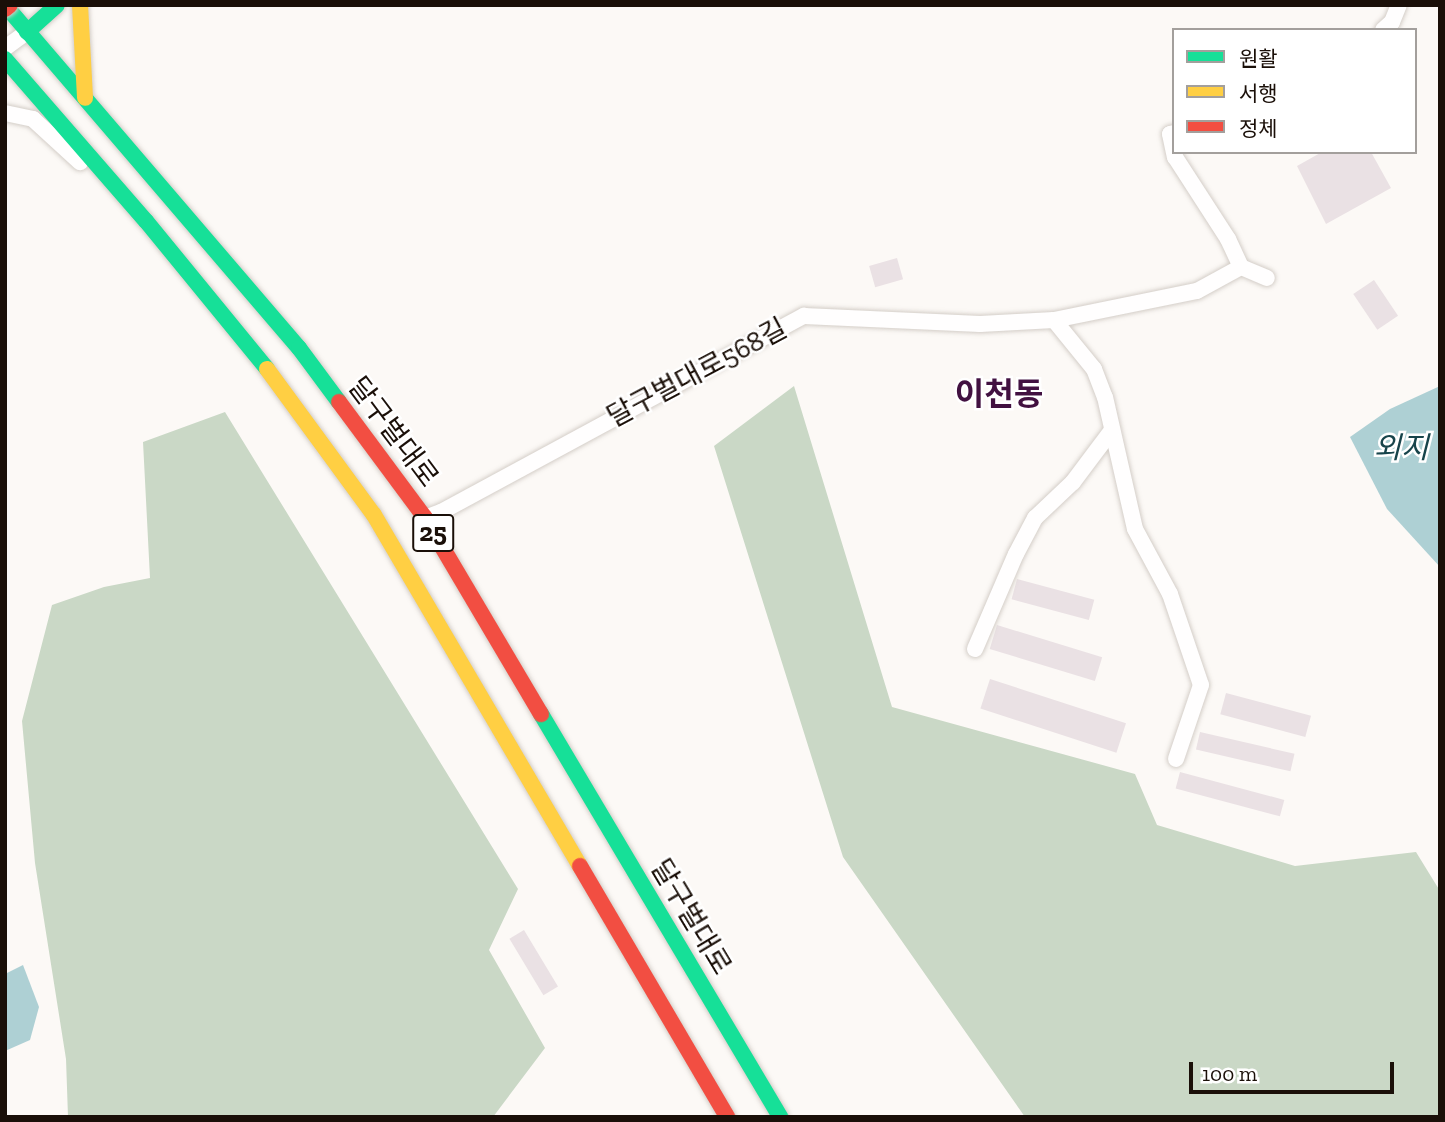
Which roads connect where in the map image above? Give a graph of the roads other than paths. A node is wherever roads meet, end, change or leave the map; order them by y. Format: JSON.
{"nodes":[{"id":1,"x":57,"y":5,"type":"edge"},
{"id":2,"x":80,"y":5,"type":"edge"},
{"id":3,"x":1399,"y":5,"type":"edge"},
{"id":4,"x":7,"y":7,"type":"edge"},
{"id":5,"x":1385,"y":28,"type":"edge"},
{"id":6,"x":27,"y":32,"type":"junction"},
{"id":7,"x":5,"y":48,"type":"edge"},
{"id":8,"x":5,"y":59,"type":"edge"},
{"id":9,"x":85,"y":98,"type":"junction"},
{"id":10,"x":5,"y":113,"type":"edge"},
{"id":11,"x":1174,"y":154,"type":"edge"},
{"id":12,"x":146,"y":221,"type":"junction"},
{"id":13,"x":1241,"y":267,"type":"junction"},
{"id":14,"x":1267,"y":278,"type":"dead end"},
{"id":15,"x":1054,"y":320,"type":"junction"},
{"id":16,"x":1112,"y":430,"type":"junction"},
{"id":17,"x":425,"y":518,"type":"junction"},
{"id":18,"x":975,"y":649,"type":"dead end"},
{"id":19,"x":1176,"y":760,"type":"dead end"},
{"id":20,"x":727,"y":1117,"type":"edge"},
{"id":21,"x":780,"y":1117,"type":"edge"}],
"edges":[{"from":1,"to":6,"type":"main road"},
{"from":2,"to":9,"type":"main road"},
{"from":3,"to":5,"type":"street"},
{"from":4,"to":6,"type":"main road","name":"달구벌대로","number":"25"},
{"from":6,"to":7,"type":"street"},
{"from":6,"to":9,"type":"main road","name":"달구벌대로","number":"25"},
{"from":8,"to":12,"type":"main road","number":"25"},
{"from":9,"to":17,"type":"main road","name":"달구벌대로","number":"25"},
{"from":10,"to":12,"type":"street"},
{"from":11,"to":13,"type":"street"},
{"from":12,"to":20,"type":"main road","number":"25"},
{"from":13,"to":14,"type":"street"},
{"from":13,"to":15,"type":"street","name":"달구벌대로568길"},
{"from":15,"to":16,"type":"street"},
{"from":15,"to":17,"type":"street","name":"달구벌대로568길"},
{"from":16,"to":18,"type":"street"},
{"from":16,"to":19,"type":"street"},
{"from":17,"to":21,"type":"main road","name":"달구벌대로","number":"25"}]}
